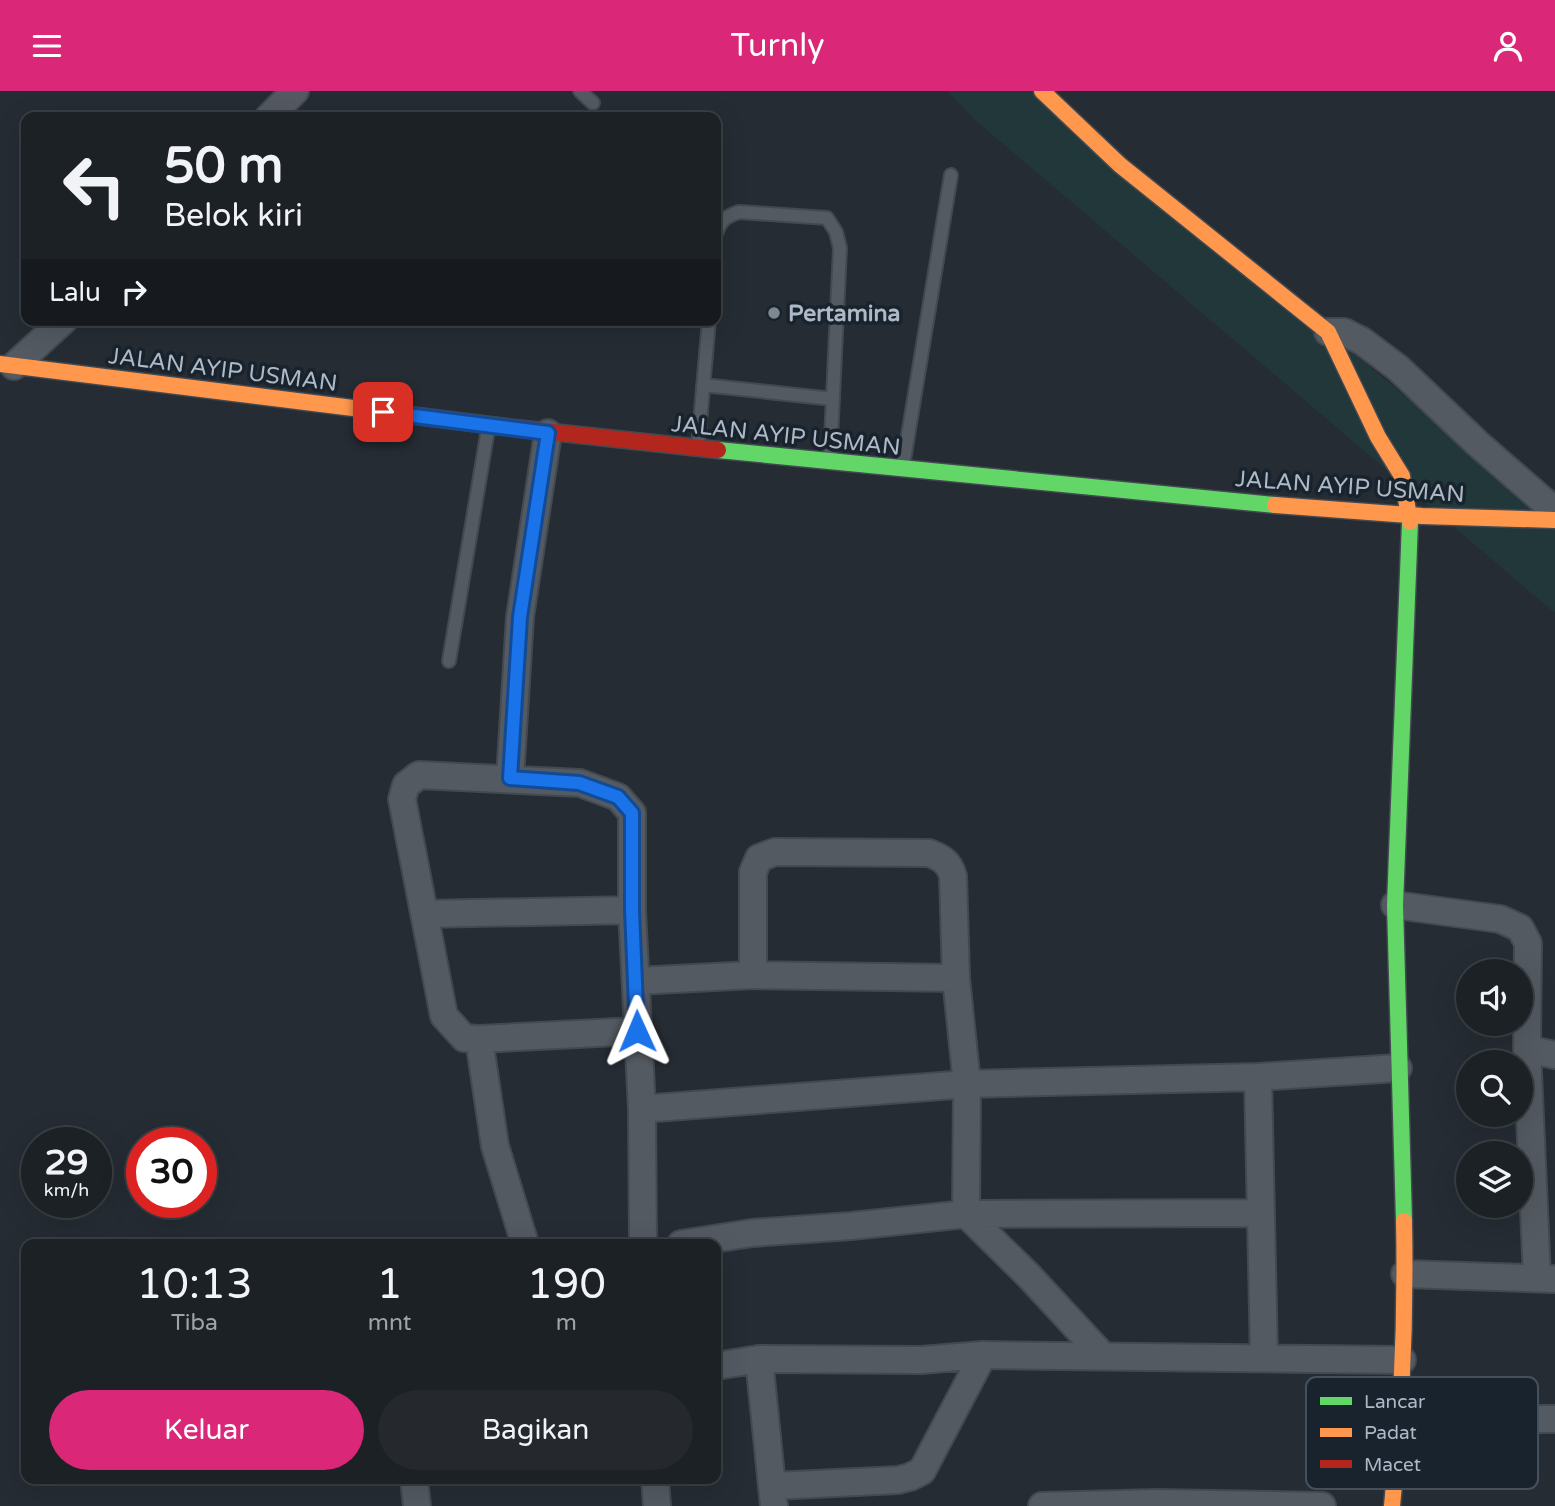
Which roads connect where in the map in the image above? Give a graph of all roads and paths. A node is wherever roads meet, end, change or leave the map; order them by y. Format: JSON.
{"nodes":[{"id":1,"x":295,"y":91,"type":"edge"},
{"id":2,"x":580,"y":91,"type":"edge"},
{"id":3,"x":1042,"y":91,"type":"edge"},
{"id":4,"x":593,"y":103,"type":"dead end"},
{"id":5,"x":274,"y":112,"type":"edge"},
{"id":6,"x":951,"y":175,"type":"dead end"},
{"id":7,"x":721,"y":222,"type":"edge"},
{"id":8,"x":56,"y":326,"type":"edge"},
{"id":9,"x":708,"y":326,"type":"edge"},
{"id":10,"x":1328,"y":332,"type":"junction"},
{"id":11,"x":7,"y":365,"type":"edge"},
{"id":12,"x":703,"y":385,"type":"junction"},
{"id":13,"x":833,"y":399,"type":"junction"},
{"id":14,"x":488,"y":426,"type":"junction"},
{"id":15,"x":548,"y":433,"type":"junction"},
{"id":16,"x":698,"y":449,"type":"junction"},
{"id":17,"x":830,"y":463,"type":"junction"},
{"id":18,"x":903,"y":470,"type":"junction"},
{"id":19,"x":1555,"y":511,"type":"edge"},
{"id":20,"x":1410,"y":517,"type":"junction"},
{"id":21,"x":1555,"y":520,"type":"edge"},
{"id":22,"x":449,"y":661,"type":"dead end"},
{"id":23,"x":510,"y":778,"type":"junction"},
{"id":24,"x":1395,"y":905,"type":"junction"},
{"id":25,"x":632,"y":910,"type":"junction"},
{"id":26,"x":425,"y":914,"type":"junction"},
{"id":27,"x":753,"y":975,"type":"junction"},
{"id":28,"x":956,"y":978,"type":"junction"},
{"id":29,"x":636,"y":981,"type":"junction"},
{"id":30,"x":637,"y":1031,"type":"junction"},
{"id":31,"x":479,"y":1039,"type":"junction"},
{"id":32,"x":1527,"y":1049,"type":"junction"},
{"id":33,"x":1555,"y":1055,"type":"edge"},
{"id":34,"x":1398,"y":1068,"type":"junction"},
{"id":35,"x":1258,"y":1077,"type":"junction"},
{"id":36,"x":967,"y":1084,"type":"junction"},
{"id":37,"x":642,"y":1109,"type":"junction"},
{"id":38,"x":1261,"y":1213,"type":"junction"},
{"id":39,"x":966,"y":1215,"type":"junction"},
{"id":40,"x":523,"y":1239,"type":"edge"},
{"id":41,"x":643,"y":1239,"type":"edge"},
{"id":42,"x":713,"y":1239,"type":"edge"},
{"id":43,"x":1405,"y":1274,"type":"junction"},
{"id":44,"x":1546,"y":1279,"type":"edge"},
{"id":45,"x":984,"y":1355,"type":"junction"},
{"id":46,"x":1103,"y":1356,"type":"junction"},
{"id":47,"x":1265,"y":1358,"type":"junction"},
{"id":48,"x":760,"y":1359,"type":"junction"},
{"id":49,"x":1402,"y":1360,"type":"junction"},
{"id":50,"x":721,"y":1365,"type":"edge"},
{"id":51,"x":1402,"y":1377,"type":"edge"},
{"id":52,"x":414,"y":1484,"type":"edge"},
{"id":53,"x":655,"y":1484,"type":"edge"},
{"id":54,"x":773,"y":1496,"type":"edge"},
{"id":55,"x":1157,"y":1505,"type":"edge"},
{"id":56,"x":416,"y":1506,"type":"edge"},
{"id":57,"x":657,"y":1506,"type":"edge"},
{"id":58,"x":1042,"y":1506,"type":"edge"},
{"id":59,"x":1322,"y":1506,"type":"edge"}],
"edges":[{"from":1,"to":5,"type":"street"},
{"from":2,"to":4,"type":"lane"},
{"from":3,"to":10,"type":"street"},
{"from":6,"to":18,"type":"lane"},
{"from":7,"to":13,"type":"lane"},
{"from":8,"to":11,"type":"street"},
{"from":9,"to":12,"type":"lane"},
{"from":10,"to":19,"type":"street"},
{"from":10,"to":20,"type":"street"},
{"from":11,"to":14,"type":"street","name":"JALAN AYIP USMAN"},
{"from":12,"to":13,"type":"lane"},
{"from":12,"to":16,"type":"lane"},
{"from":13,"to":17,"type":"lane"},
{"from":14,"to":15,"type":"street","name":"JALAN AYIP USMAN"},
{"from":14,"to":22,"type":"lane"},
{"from":15,"to":16,"type":"street","name":"JALAN AYIP USMAN"},
{"from":15,"to":23,"type":"street"},
{"from":16,"to":17,"type":"street","name":"JALAN AYIP USMAN"},
{"from":17,"to":18,"type":"street","name":"JALAN AYIP USMAN"},
{"from":18,"to":20,"type":"street","name":"JALAN AYIP USMAN"},
{"from":20,"to":21,"type":"street","name":"JALAN AYIP USMAN"},
{"from":20,"to":24,"type":"street"},
{"from":23,"to":25,"type":"street"},
{"from":23,"to":26,"type":"street"},
{"from":24,"to":32,"type":"street"},
{"from":24,"to":34,"type":"street"},
{"from":25,"to":26,"type":"street"},
{"from":25,"to":29,"type":"street"},
{"from":26,"to":31,"type":"street"},
{"from":27,"to":28,"type":"street"},
{"from":27,"to":28,"type":"street"},
{"from":27,"to":29,"type":"street"},
{"from":28,"to":36,"type":"street"},
{"from":29,"to":30,"type":"street"},
{"from":30,"to":31,"type":"street"},
{"from":30,"to":37,"type":"street"},
{"from":31,"to":40,"type":"street"},
{"from":32,"to":33,"type":"street"},
{"from":32,"to":44,"type":"street"},
{"from":34,"to":35,"type":"street"},
{"from":34,"to":43,"type":"street"},
{"from":35,"to":36,"type":"street"},
{"from":35,"to":38,"type":"street"},
{"from":36,"to":37,"type":"street"},
{"from":36,"to":39,"type":"street"},
{"from":37,"to":41,"type":"street"},
{"from":38,"to":39,"type":"street"},
{"from":38,"to":47,"type":"street"},
{"from":39,"to":42,"type":"street"},
{"from":39,"to":46,"type":"street"},
{"from":43,"to":44,"type":"street"},
{"from":43,"to":49,"type":"street"},
{"from":45,"to":46,"type":"street"},
{"from":45,"to":48,"type":"street"},
{"from":45,"to":54,"type":"street"},
{"from":46,"to":47,"type":"street"},
{"from":47,"to":49,"type":"street"},
{"from":48,"to":50,"type":"street"},
{"from":48,"to":54,"type":"street"},
{"from":49,"to":51,"type":"street"},
{"from":52,"to":56,"type":"street"},
{"from":53,"to":57,"type":"street"},
{"from":55,"to":58,"type":"street"},
{"from":55,"to":59,"type":"street"}]}
